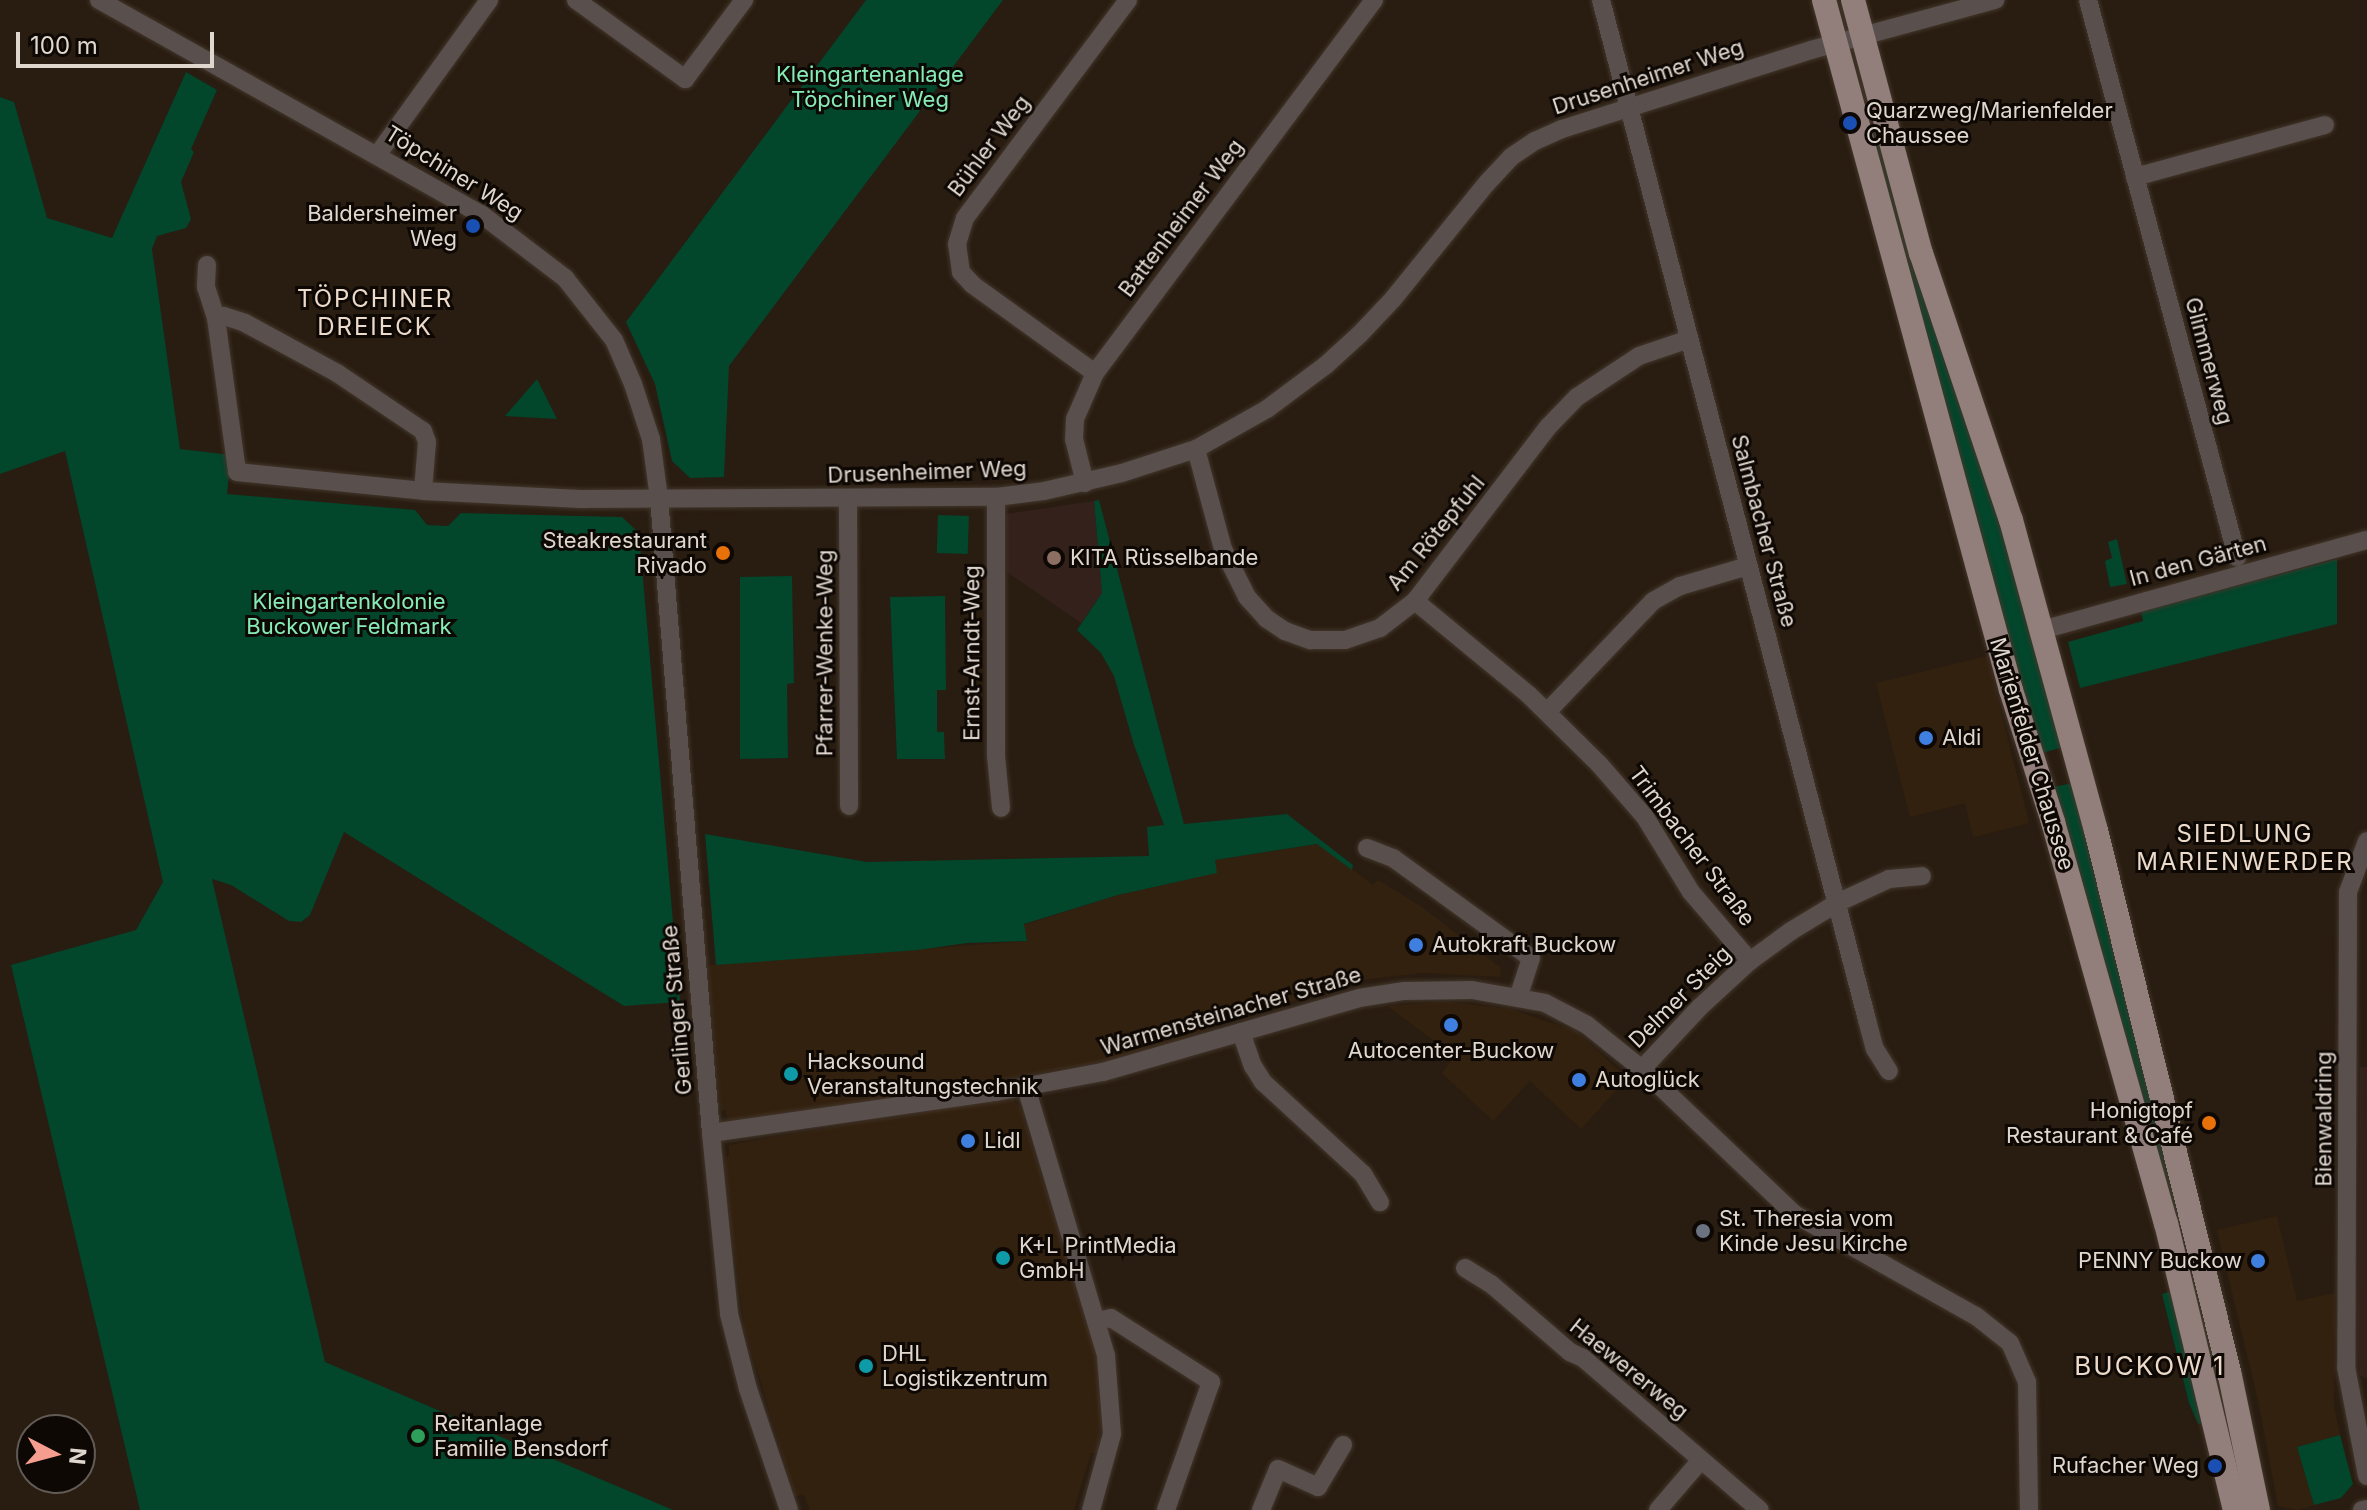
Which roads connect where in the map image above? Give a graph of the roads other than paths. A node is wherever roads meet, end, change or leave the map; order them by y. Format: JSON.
{"nodes":[{"id":1,"x":99,"y":0,"type":"edge"},
{"id":2,"x":489,"y":0,"type":"edge"},
{"id":3,"x":576,"y":0,"type":"edge"},
{"id":4,"x":744,"y":0,"type":"edge"},
{"id":5,"x":1128,"y":0,"type":"edge"},
{"id":6,"x":1374,"y":0,"type":"edge"},
{"id":7,"x":1601,"y":0,"type":"edge"},
{"id":8,"x":1824,"y":0,"type":"edge"},
{"id":9,"x":1853,"y":0,"type":"edge"},
{"id":10,"x":1995,"y":0,"type":"edge"},
{"id":11,"x":2088,"y":0,"type":"edge"},
{"id":12,"x":1863,"y":35,"type":"junction"},
{"id":13,"x":1836,"y":43,"type":"junction"},
{"id":14,"x":1628,"y":107,"type":"junction"},
{"id":15,"x":2325,"y":125,"type":"dead end"},
{"id":16,"x":378,"y":154,"type":"junction"},
{"id":17,"x":2135,"y":177,"type":"junction"},
{"id":18,"x":207,"y":265,"type":"dead end"},
{"id":19,"x":216,"y":318,"type":"junction"},
{"id":20,"x":1689,"y":339,"type":"junction"},
{"id":21,"x":1095,"y":373,"type":"junction"},
{"id":22,"x":1196,"y":449,"type":"junction"},
{"id":23,"x":1085,"y":483,"type":"junction"},
{"id":24,"x":423,"y":491,"type":"junction"},
{"id":25,"x":996,"y":497,"type":"junction"},
{"id":26,"x":659,"y":498,"type":"junction"},
{"id":27,"x":848,"y":500,"type":"junction"},
{"id":28,"x":2367,"y":540,"type":"edge"},
{"id":29,"x":2237,"y":557,"type":"dead end"},
{"id":30,"x":1748,"y":566,"type":"junction"},
{"id":31,"x":1415,"y":601,"type":"junction"},
{"id":32,"x":2042,"y":630,"type":"junction"},
{"id":33,"x":1547,"y":712,"type":"junction"},
{"id":34,"x":2079,"y":770,"type":"junction"},
{"id":35,"x":2039,"y":780,"type":"junction"},
{"id":36,"x":849,"y":806,"type":"dead end"},
{"id":37,"x":1001,"y":808,"type":"dead end"},
{"id":38,"x":2367,"y":841,"type":"edge"},
{"id":39,"x":1367,"y":848,"type":"dead end"},
{"id":40,"x":1922,"y":876,"type":"dead end"},
{"id":41,"x":1837,"y":903,"type":"junction"},
{"id":42,"x":1750,"y":961,"type":"junction"},
{"id":43,"x":1519,"y":996,"type":"junction"},
{"id":44,"x":1241,"y":1032,"type":"junction"},
{"id":45,"x":1642,"y":1069,"type":"junction"},
{"id":46,"x":1889,"y":1071,"type":"dead end"},
{"id":47,"x":1026,"y":1087,"type":"junction"},
{"id":48,"x":711,"y":1133,"type":"junction"},
{"id":49,"x":1380,"y":1202,"type":"dead end"},
{"id":50,"x":1465,"y":1268,"type":"dead end"},
{"id":51,"x":1098,"y":1321,"type":"junction"},
{"id":52,"x":2359,"y":1399,"type":"edge"},
{"id":53,"x":2362,"y":1430,"type":"edge"},
{"id":54,"x":1343,"y":1445,"type":"dead end"},
{"id":55,"x":1701,"y":1460,"type":"junction"},
{"id":56,"x":2367,"y":1476,"type":"edge"},
{"id":57,"x":789,"y":1510,"type":"edge"},
{"id":58,"x":1091,"y":1510,"type":"edge"},
{"id":59,"x":1166,"y":1510,"type":"edge"},
{"id":60,"x":1261,"y":1510,"type":"edge"},
{"id":61,"x":1658,"y":1510,"type":"edge"},
{"id":62,"x":1760,"y":1510,"type":"edge"},
{"id":63,"x":2029,"y":1510,"type":"edge"},
{"id":64,"x":2235,"y":1510,"type":"edge"},
{"id":65,"x":2258,"y":1510,"type":"edge"}],
"edges":[{"from":1,"to":16,"type":"street","name":"Töpchiner Weg"},
{"from":2,"to":16,"type":"street"},
{"from":3,"to":4,"type":"street"},
{"from":5,"to":21,"type":"street","name":"Bühler Weg"},
{"from":6,"to":21,"type":"street","name":"Battenheimer Weg"},
{"from":7,"to":14,"type":"street","name":"Salmbacher Straße"},
{"from":8,"to":13,"type":"main road","name":"Marienfelder Chaussee"},
{"from":9,"to":12,"type":"main road","name":"Marienfelder Chaussee"},
{"from":10,"to":12,"type":"street","name":"Drusenheimer Weg"},
{"from":11,"to":17,"type":"street","name":"Glimmerweg"},
{"from":12,"to":13,"type":"street","name":"Drusenheimer Weg"},
{"from":12,"to":32,"type":"main road","name":"Marienfelder Chaussee"},
{"from":13,"to":14,"type":"street","name":"Drusenheimer Weg"},
{"from":13,"to":35,"type":"main road","name":"Marienfelder Chaussee"},
{"from":14,"to":20,"type":"street","name":"Salmbacher Straße"},
{"from":14,"to":22,"type":"street","name":"Drusenheimer Weg"},
{"from":15,"to":17,"type":"street"},
{"from":16,"to":26,"type":"street","name":"Töpchiner Weg"},
{"from":17,"to":29,"type":"street","name":"Glimmerweg"},
{"from":18,"to":19,"type":"street","name":"Drusenheimer Weg"},
{"from":19,"to":24,"type":"street"},
{"from":19,"to":24,"type":"street","name":"Drusenheimer Weg"},
{"from":20,"to":30,"type":"street","name":"Salmbacher Straße"},
{"from":20,"to":31,"type":"street","name":"Am Rötepfuhl"},
{"from":21,"to":23,"type":"street","name":"Battenheimer Weg"},
{"from":22,"to":23,"type":"street","name":"Drusenheimer Weg"},
{"from":22,"to":31,"type":"street","name":"Am Rötepfuhl"},
{"from":23,"to":25,"type":"street","name":"Drusenheimer Weg"},
{"from":24,"to":26,"type":"street","name":"Drusenheimer Weg"},
{"from":25,"to":27,"type":"street","name":"Drusenheimer Weg"},
{"from":25,"to":37,"type":"street","name":"Ernst-Arndt-Weg"},
{"from":26,"to":27,"type":"street","name":"Drusenheimer Weg"},
{"from":26,"to":48,"type":"street","name":"Gerlinger Straße"},
{"from":27,"to":36,"type":"street","name":"Pfarrer-Wenke-Weg"},
{"from":28,"to":32,"type":"street","name":"In den Gärten"},
{"from":30,"to":33,"type":"street"},
{"from":30,"to":41,"type":"street","name":"Salmbacher Straße"},
{"from":31,"to":33,"type":"street","name":"Trimbacher Straße"},
{"from":32,"to":34,"type":"main road","name":"Marienfelder Chaussee"},
{"from":33,"to":42,"type":"street","name":"Trimbacher Straße"},
{"from":34,"to":35,"type":"main road"},
{"from":34,"to":65,"type":"main road","name":"Marienfelder Chaussee"},
{"from":35,"to":64,"type":"main road","name":"Marienfelder Chaussee"},
{"from":38,"to":52,"type":"street","name":"Bienwaldring"},
{"from":39,"to":43,"type":"street"},
{"from":40,"to":41,"type":"street","name":"Delmer Steig"},
{"from":41,"to":42,"type":"street","name":"Delmer Steig"},
{"from":41,"to":46,"type":"street","name":"Salmbacher Straße"},
{"from":42,"to":45,"type":"street","name":"Delmer Steig"},
{"from":43,"to":44,"type":"street","name":"Warmensteinacher Straße"},
{"from":43,"to":45,"type":"street","name":"Warmensteinacher Straße"},
{"from":44,"to":47,"type":"street","name":"Warmensteinacher Straße"},
{"from":44,"to":49,"type":"street"},
{"from":45,"to":63,"type":"street","name":"Warmensteinacher Straße"},
{"from":47,"to":48,"type":"street","name":"Warmensteinacher Straße"},
{"from":47,"to":51,"type":"street"},
{"from":48,"to":57,"type":"street","name":"Gerlinger Straße"},
{"from":50,"to":55,"type":"street","name":"Haewererweg"},
{"from":51,"to":58,"type":"street"},
{"from":51,"to":59,"type":"street"},
{"from":52,"to":53,"type":"street","name":"Bienwaldring"},
{"from":53,"to":56,"type":"street","name":"Bienwaldring"},
{"from":54,"to":60,"type":"street"},
{"from":55,"to":61,"type":"street"},
{"from":55,"to":62,"type":"street","name":"Haewererweg"}]}
